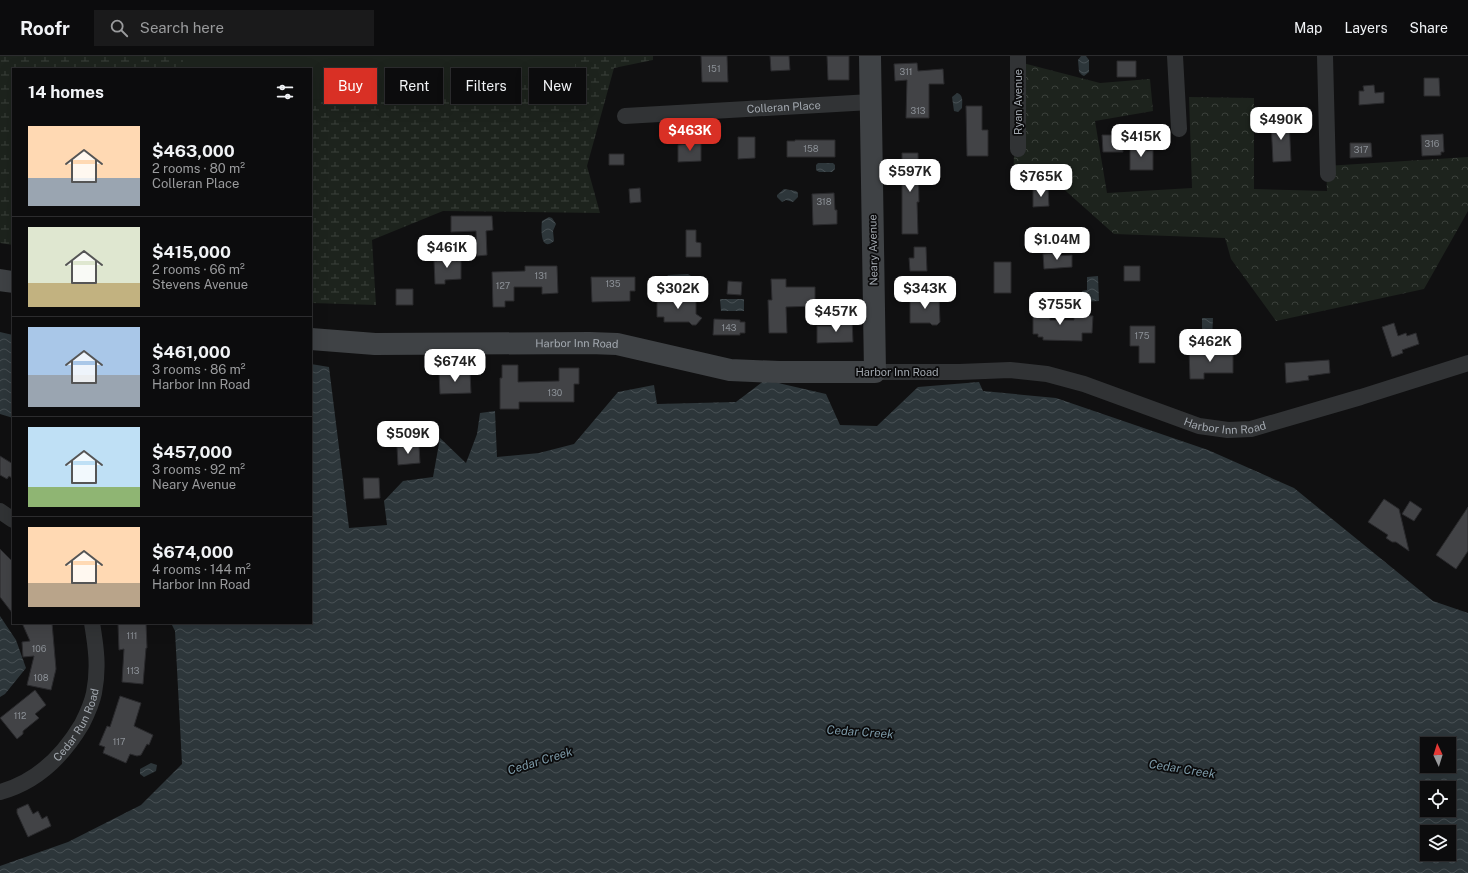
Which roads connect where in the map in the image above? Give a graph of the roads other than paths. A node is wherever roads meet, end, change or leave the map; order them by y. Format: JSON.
{"nodes":[{"id":1,"x":870,"y":56,"type":"edge"},
{"id":2,"x":1018,"y":56,"type":"edge"},
{"id":3,"x":1175,"y":56,"type":"edge"},
{"id":4,"x":1325,"y":56,"type":"edge"},
{"id":5,"x":871,"y":102,"type":"junction"},
{"id":6,"x":625,"y":116,"type":"dead end"},
{"id":7,"x":1178,"y":129,"type":"dead end"},
{"id":8,"x":1018,"y":149,"type":"dead end"},
{"id":9,"x":1328,"y":174,"type":"dead end"},
{"id":10,"x":0,"y":280,"type":"edge"},
{"id":11,"x":12,"y":282,"type":"edge"},
{"id":12,"x":312,"y":339,"type":"edge"},
{"id":13,"x":1468,"y":363,"type":"edge"},
{"id":14,"x":875,"y":372,"type":"junction"},
{"id":15,"x":0,"y":511,"type":"edge"},
{"id":16,"x":12,"y":519,"type":"edge"},
{"id":17,"x":92,"y":624,"type":"edge"},
{"id":18,"x":0,"y":792,"type":"edge"}],
"edges":[{"from":1,"to":5,"type":"main road","name":"Neary Avenue"},
{"from":2,"to":8,"type":"street","name":"Ryan Avenue"},
{"from":3,"to":7,"type":"street"},
{"from":4,"to":9,"type":"street"},
{"from":5,"to":6,"type":"street","name":"Colleran Place"},
{"from":5,"to":14,"type":"main road","name":"Neary Avenue"},
{"from":10,"to":11,"type":"main road"},
{"from":12,"to":14,"type":"main road","name":"Harbor Inn Road"},
{"from":13,"to":14,"type":"street","name":"Harbor Inn Road"},
{"from":15,"to":16,"type":"street"},
{"from":17,"to":18,"type":"street","name":"Cedar Run Road"}]}
